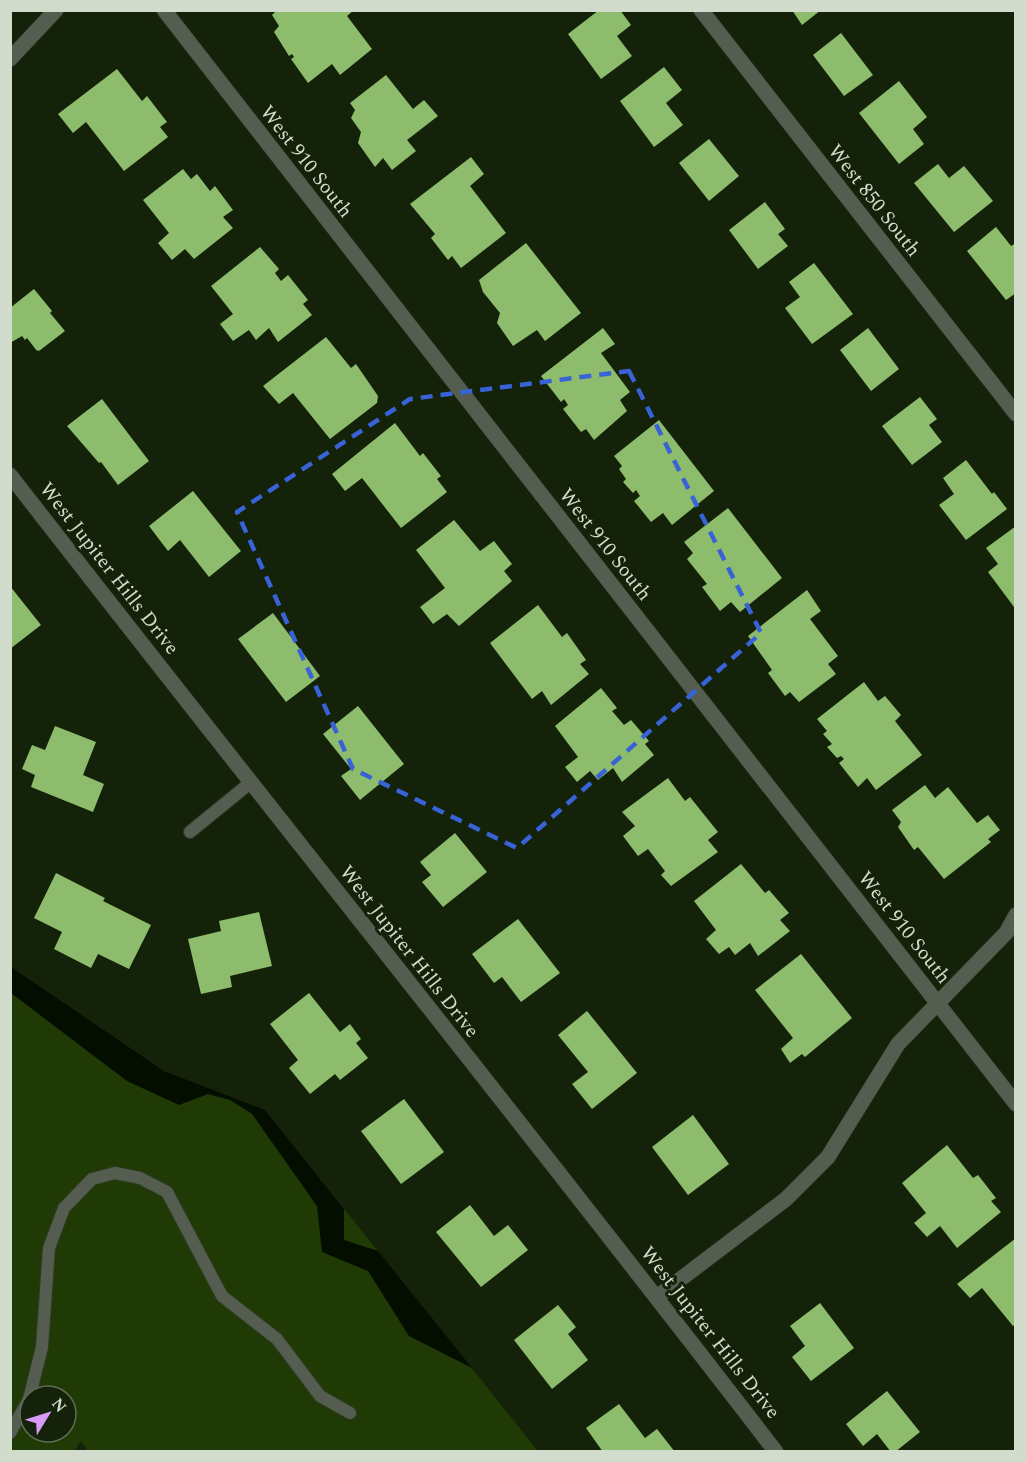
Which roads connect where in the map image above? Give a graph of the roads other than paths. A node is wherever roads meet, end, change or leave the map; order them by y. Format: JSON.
{"nodes":[{"id":1,"x":56,"y":10,"type":"edge"},
{"id":2,"x":164,"y":10,"type":"edge"},
{"id":3,"x":701,"y":10,"type":"edge"},
{"id":4,"x":10,"y":59,"type":"edge"},
{"id":5,"x":1016,"y":414,"type":"edge"},
{"id":6,"x":10,"y":475,"type":"edge"},
{"id":7,"x":16,"y":493,"type":"edge"},
{"id":8,"x":250,"y":783,"type":"junction"},
{"id":9,"x":190,"y":832,"type":"dead end"},
{"id":10,"x":1016,"y":915,"type":"edge"},
{"id":11,"x":938,"y":1004,"type":"junction"},
{"id":12,"x":1016,"y":1104,"type":"edge"},
{"id":13,"x":657,"y":1297,"type":"junction"},
{"id":14,"x":350,"y":1413,"type":"dead end"},
{"id":15,"x":10,"y":1433,"type":"edge"},
{"id":16,"x":776,"y":1452,"type":"edge"}],
"edges":[{"from":1,"to":4,"type":"street"},
{"from":2,"to":11,"type":"street","name":"West 910 South"},
{"from":3,"to":5,"type":"street","name":"West 850 South"},
{"from":6,"to":7,"type":"street","name":"West Jupiter Hills Drive"},
{"from":7,"to":8,"type":"street","name":"West Jupiter Hills Drive"},
{"from":8,"to":9,"type":"lane"},
{"from":8,"to":13,"type":"street","name":"West Jupiter Hills Drive"},
{"from":10,"to":11,"type":"street"},
{"from":11,"to":12,"type":"street","name":"West 910 South"},
{"from":11,"to":13,"type":"street"},
{"from":13,"to":16,"type":"street","name":"West Jupiter Hills Drive"},
{"from":14,"to":15,"type":"lane"}]}
